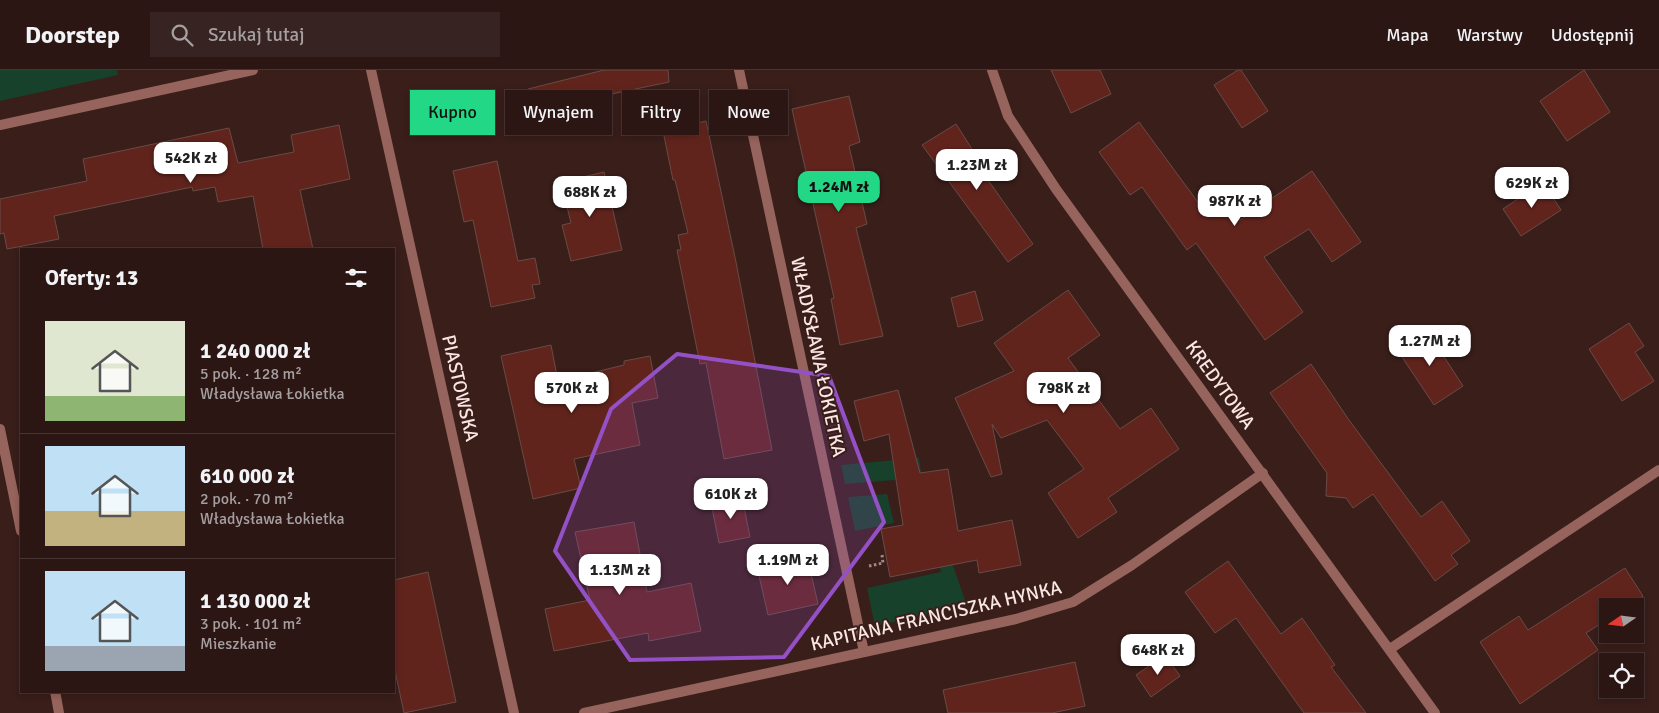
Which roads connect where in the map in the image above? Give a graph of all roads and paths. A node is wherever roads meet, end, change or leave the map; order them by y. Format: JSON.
{"nodes":[{"id":1,"x":253,"y":70,"type":"edge"},
{"id":2,"x":370,"y":70,"type":"edge"},
{"id":3,"x":739,"y":70,"type":"edge"},
{"id":4,"x":992,"y":70,"type":"edge"},
{"id":5,"x":0,"y":126,"type":"edge"},
{"id":6,"x":0,"y":429,"type":"edge"},
{"id":7,"x":1659,"y":470,"type":"edge"},
{"id":8,"x":1263,"y":473,"type":"junction"},
{"id":9,"x":20,"y":526,"type":"edge"},
{"id":10,"x":1390,"y":649,"type":"junction"},
{"id":11,"x":864,"y":652,"type":"junction"},
{"id":12,"x":55,"y":693,"type":"edge"},
{"id":13,"x":59,"y":713,"type":"edge"},
{"id":14,"x":514,"y":713,"type":"edge"},
{"id":15,"x":584,"y":713,"type":"edge"},
{"id":16,"x":1435,"y":713,"type":"edge"}],
"edges":[{"from":1,"to":5,"type":"street"},
{"from":2,"to":14,"type":"street","name":"PIASTOWSKA"},
{"from":3,"to":11,"type":"street","name":"WŁADYSŁAWA ŁOKIETKA"},
{"from":4,"to":8,"type":"street","name":"KREDYTOWA"},
{"from":6,"to":9,"type":"street"},
{"from":7,"to":10,"type":"street"},
{"from":8,"to":10,"type":"street","name":"KREDYTOWA"},
{"from":8,"to":11,"type":"street","name":"KAPITANA FRANCISZKA HYNKA"},
{"from":10,"to":16,"type":"street","name":"KREDYTOWA"},
{"from":11,"to":15,"type":"street","name":"KAPITANA FRANCISZKA HYNKA"},
{"from":12,"to":13,"type":"street"}]}
